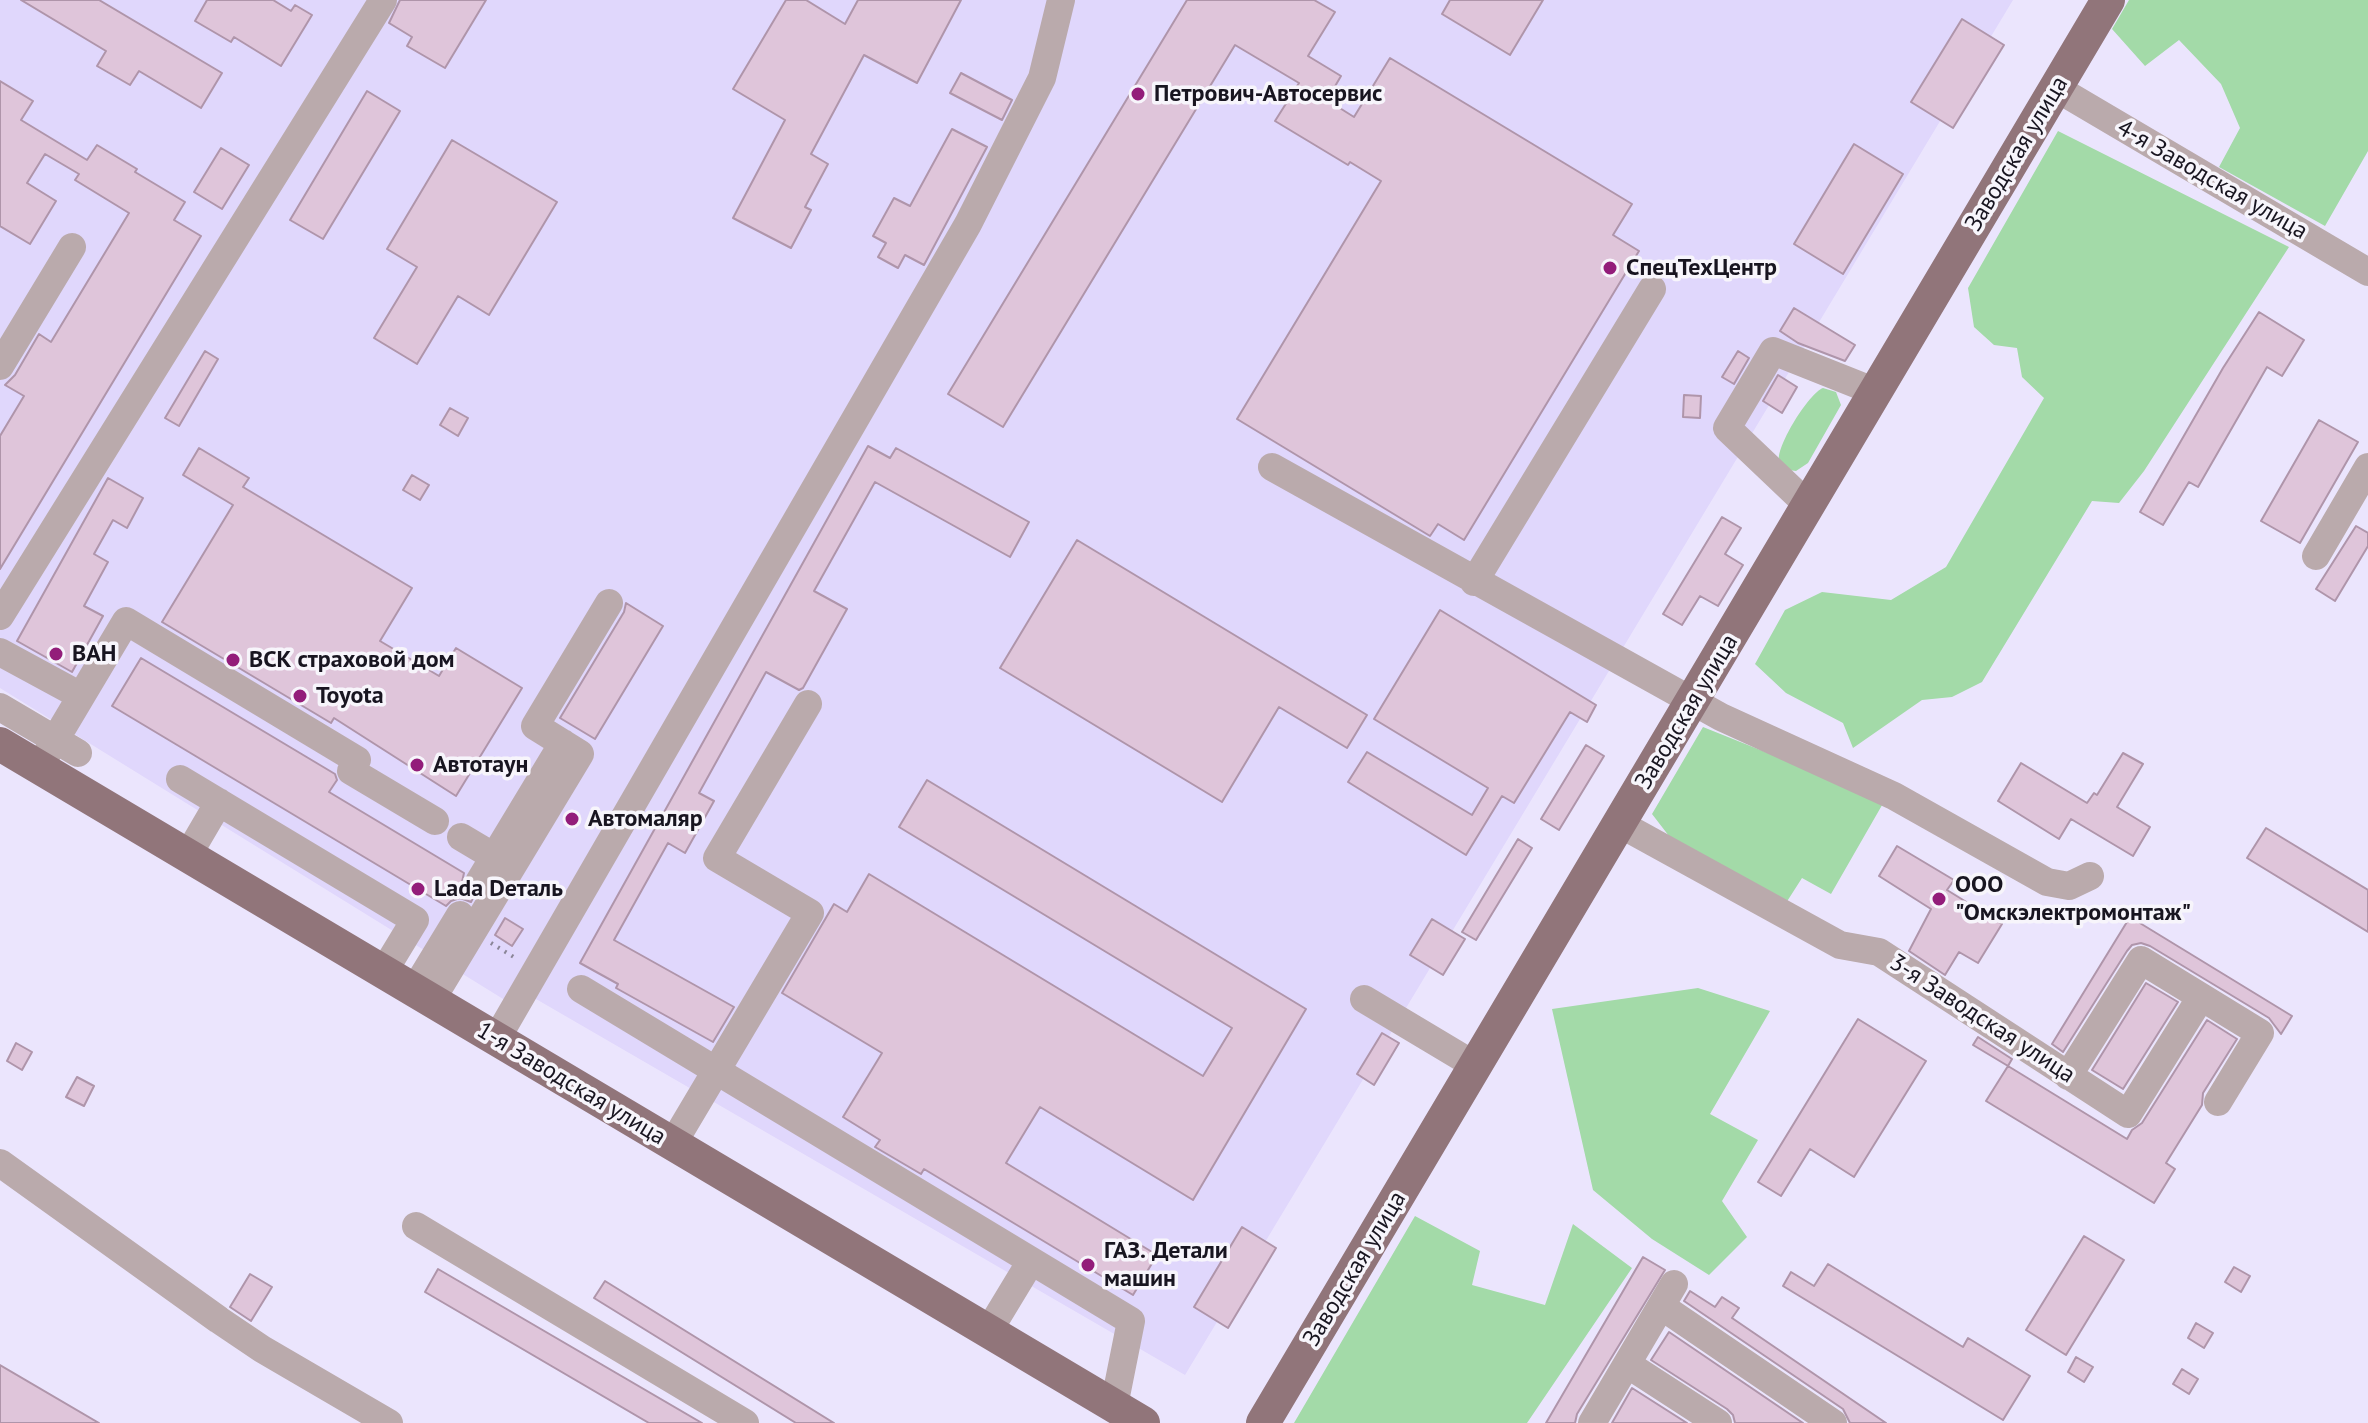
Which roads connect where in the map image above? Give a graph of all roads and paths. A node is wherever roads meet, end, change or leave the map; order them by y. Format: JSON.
{"nodes":[{"id":1,"x":383,"y":0,"type":"edge"},
{"id":2,"x":1061,"y":0,"type":"edge"},
{"id":3,"x":2108,"y":0,"type":"edge"},
{"id":4,"x":2056,"y":88,"type":"junction"},
{"id":5,"x":72,"y":247,"type":"dead end"},
{"id":6,"x":2368,"y":272,"type":"edge"},
{"id":7,"x":1652,"y":289,"type":"dead end"},
{"id":8,"x":0,"y":366,"type":"edge"},
{"id":9,"x":1876,"y":392,"type":"junction"},
{"id":10,"x":1272,"y":467,"type":"dead end"},
{"id":11,"x":2368,"y":467,"type":"edge"},
{"id":12,"x":1809,"y":506,"type":"junction"},
{"id":13,"x":2316,"y":556,"type":"dead end"},
{"id":14,"x":1474,"y":582,"type":"junction"},
{"id":15,"x":609,"y":603,"type":"dead end"},
{"id":16,"x":0,"y":616,"type":"edge"},
{"id":17,"x":0,"y":652,"type":"edge"},
{"id":18,"x":81,"y":696,"type":"junction"},
{"id":19,"x":1693,"y":702,"type":"junction"},
{"id":20,"x":808,"y":704,"type":"dead end"},
{"id":21,"x":0,"y":707,"type":"edge"},
{"id":22,"x":0,"y":744,"type":"edge"},
{"id":23,"x":57,"y":753,"type":"junction"},
{"id":24,"x":180,"y":779,"type":"dead end"},
{"id":25,"x":219,"y":802,"type":"junction"},
{"id":26,"x":435,"y":821,"type":"dead end"},
{"id":27,"x":1620,"y":824,"type":"junction"},
{"id":28,"x":461,"y":837,"type":"dead end"},
{"id":29,"x":188,"y":855,"type":"junction"},
{"id":30,"x":503,"y":862,"type":"junction"},
{"id":31,"x":2090,"y":876,"type":"dead end"},
{"id":32,"x":479,"y":882,"type":"dead end"},
{"id":33,"x":415,"y":920,"type":"junction"},
{"id":34,"x":475,"y":934,"type":"junction"},
{"id":35,"x":384,"y":971,"type":"junction"},
{"id":36,"x":581,"y":989,"type":"dead end"},
{"id":37,"x":423,"y":994,"type":"junction"},
{"id":38,"x":2201,"y":997,"type":"junction"},
{"id":39,"x":1364,"y":999,"type":"dead end"},
{"id":40,"x":497,"y":1038,"type":"junction"},
{"id":41,"x":1476,"y":1066,"type":"junction"},
{"id":42,"x":717,"y":1071,"type":"junction"},
{"id":43,"x":2068,"y":1076,"type":"junction"},
{"id":44,"x":2218,"y":1102,"type":"dead end"},
{"id":45,"x":672,"y":1145,"type":"junction"},
{"id":46,"x":0,"y":1163,"type":"edge"},
{"id":47,"x":416,"y":1226,"type":"dead end"},
{"id":48,"x":1031,"y":1261,"type":"junction"},
{"id":49,"x":988,"y":1332,"type":"junction"},
{"id":50,"x":1627,"y":1364,"type":"junction"},
{"id":51,"x":1129,"y":1414,"type":"edge"},
{"id":52,"x":389,"y":1423,"type":"edge"},
{"id":53,"x":745,"y":1423,"type":"edge"},
{"id":54,"x":1263,"y":1423,"type":"edge"},
{"id":55,"x":1592,"y":1423,"type":"edge"},
{"id":56,"x":1718,"y":1423,"type":"edge"},
{"id":57,"x":1833,"y":1423,"type":"edge"}],
"edges":[{"from":1,"to":16,"type":"street"},
{"from":2,"to":40,"type":"street"},
{"from":3,"to":4,"type":"main road","name":"Заводская улица"},
{"from":4,"to":6,"type":"street","name":"4-я Заводская улица"},
{"from":4,"to":9,"type":"main road","name":"Заводская улица"},
{"from":5,"to":8,"type":"street"},
{"from":7,"to":14,"type":"street"},
{"from":9,"to":12,"type":"main road","name":"Заводская улица"},
{"from":9,"to":12,"type":"street"},
{"from":10,"to":14,"type":"street"},
{"from":11,"to":13,"type":"street"},
{"from":12,"to":19,"type":"main road","name":"Заводская улица"},
{"from":14,"to":19,"type":"street"},
{"from":15,"to":30,"type":"street"},
{"from":17,"to":18,"type":"street"},
{"from":18,"to":23,"type":"street"},
{"from":18,"to":26,"type":"street"},
{"from":19,"to":27,"type":"main road","name":"Заводская улица"},
{"from":19,"to":31,"type":"street"},
{"from":20,"to":42,"type":"street"},
{"from":21,"to":23,"type":"street"},
{"from":22,"to":23,"type":"main road","name":"1-я Заводская улица"},
{"from":23,"to":29,"type":"main road","name":"1-я Заводская улица"},
{"from":24,"to":25,"type":"street"},
{"from":25,"to":29,"type":"street"},
{"from":25,"to":33,"type":"street"},
{"from":27,"to":41,"type":"main road","name":"Заводская улица"},
{"from":27,"to":43,"type":"street","name":"3-я Заводская улица"},
{"from":28,"to":30,"type":"street"},
{"from":29,"to":35,"type":"main road","name":"1-я Заводская улица"},
{"from":30,"to":32,"type":"street"},
{"from":30,"to":34,"type":"street"},
{"from":33,"to":34,"type":"street"},
{"from":33,"to":35,"type":"street"},
{"from":34,"to":37,"type":"street"},
{"from":35,"to":37,"type":"main road","name":"1-я Заводская улица"},
{"from":36,"to":42,"type":"street"},
{"from":37,"to":40,"type":"main road","name":"1-я Заводская улица"},
{"from":38,"to":43,"type":"street"},
{"from":38,"to":43,"type":"street","name":"3-я Заводская улица"},
{"from":38,"to":44,"type":"street"},
{"from":39,"to":41,"type":"street"},
{"from":40,"to":45,"type":"main road","name":"1-я Заводская улица"},
{"from":41,"to":54,"type":"main road","name":"Заводская улица"},
{"from":42,"to":45,"type":"street"},
{"from":42,"to":48,"type":"street"},
{"from":45,"to":49,"type":"main road","name":"1-я Заводская улица"},
{"from":46,"to":52,"type":"street"},
{"from":47,"to":53,"type":"street"},
{"from":48,"to":49,"type":"street"},
{"from":48,"to":51,"type":"street"},
{"from":49,"to":51,"type":"main road","name":"1-я Заводская улица"},
{"from":50,"to":55,"type":"street"},
{"from":50,"to":56,"type":"street"},
{"from":50,"to":57,"type":"street"}]}
